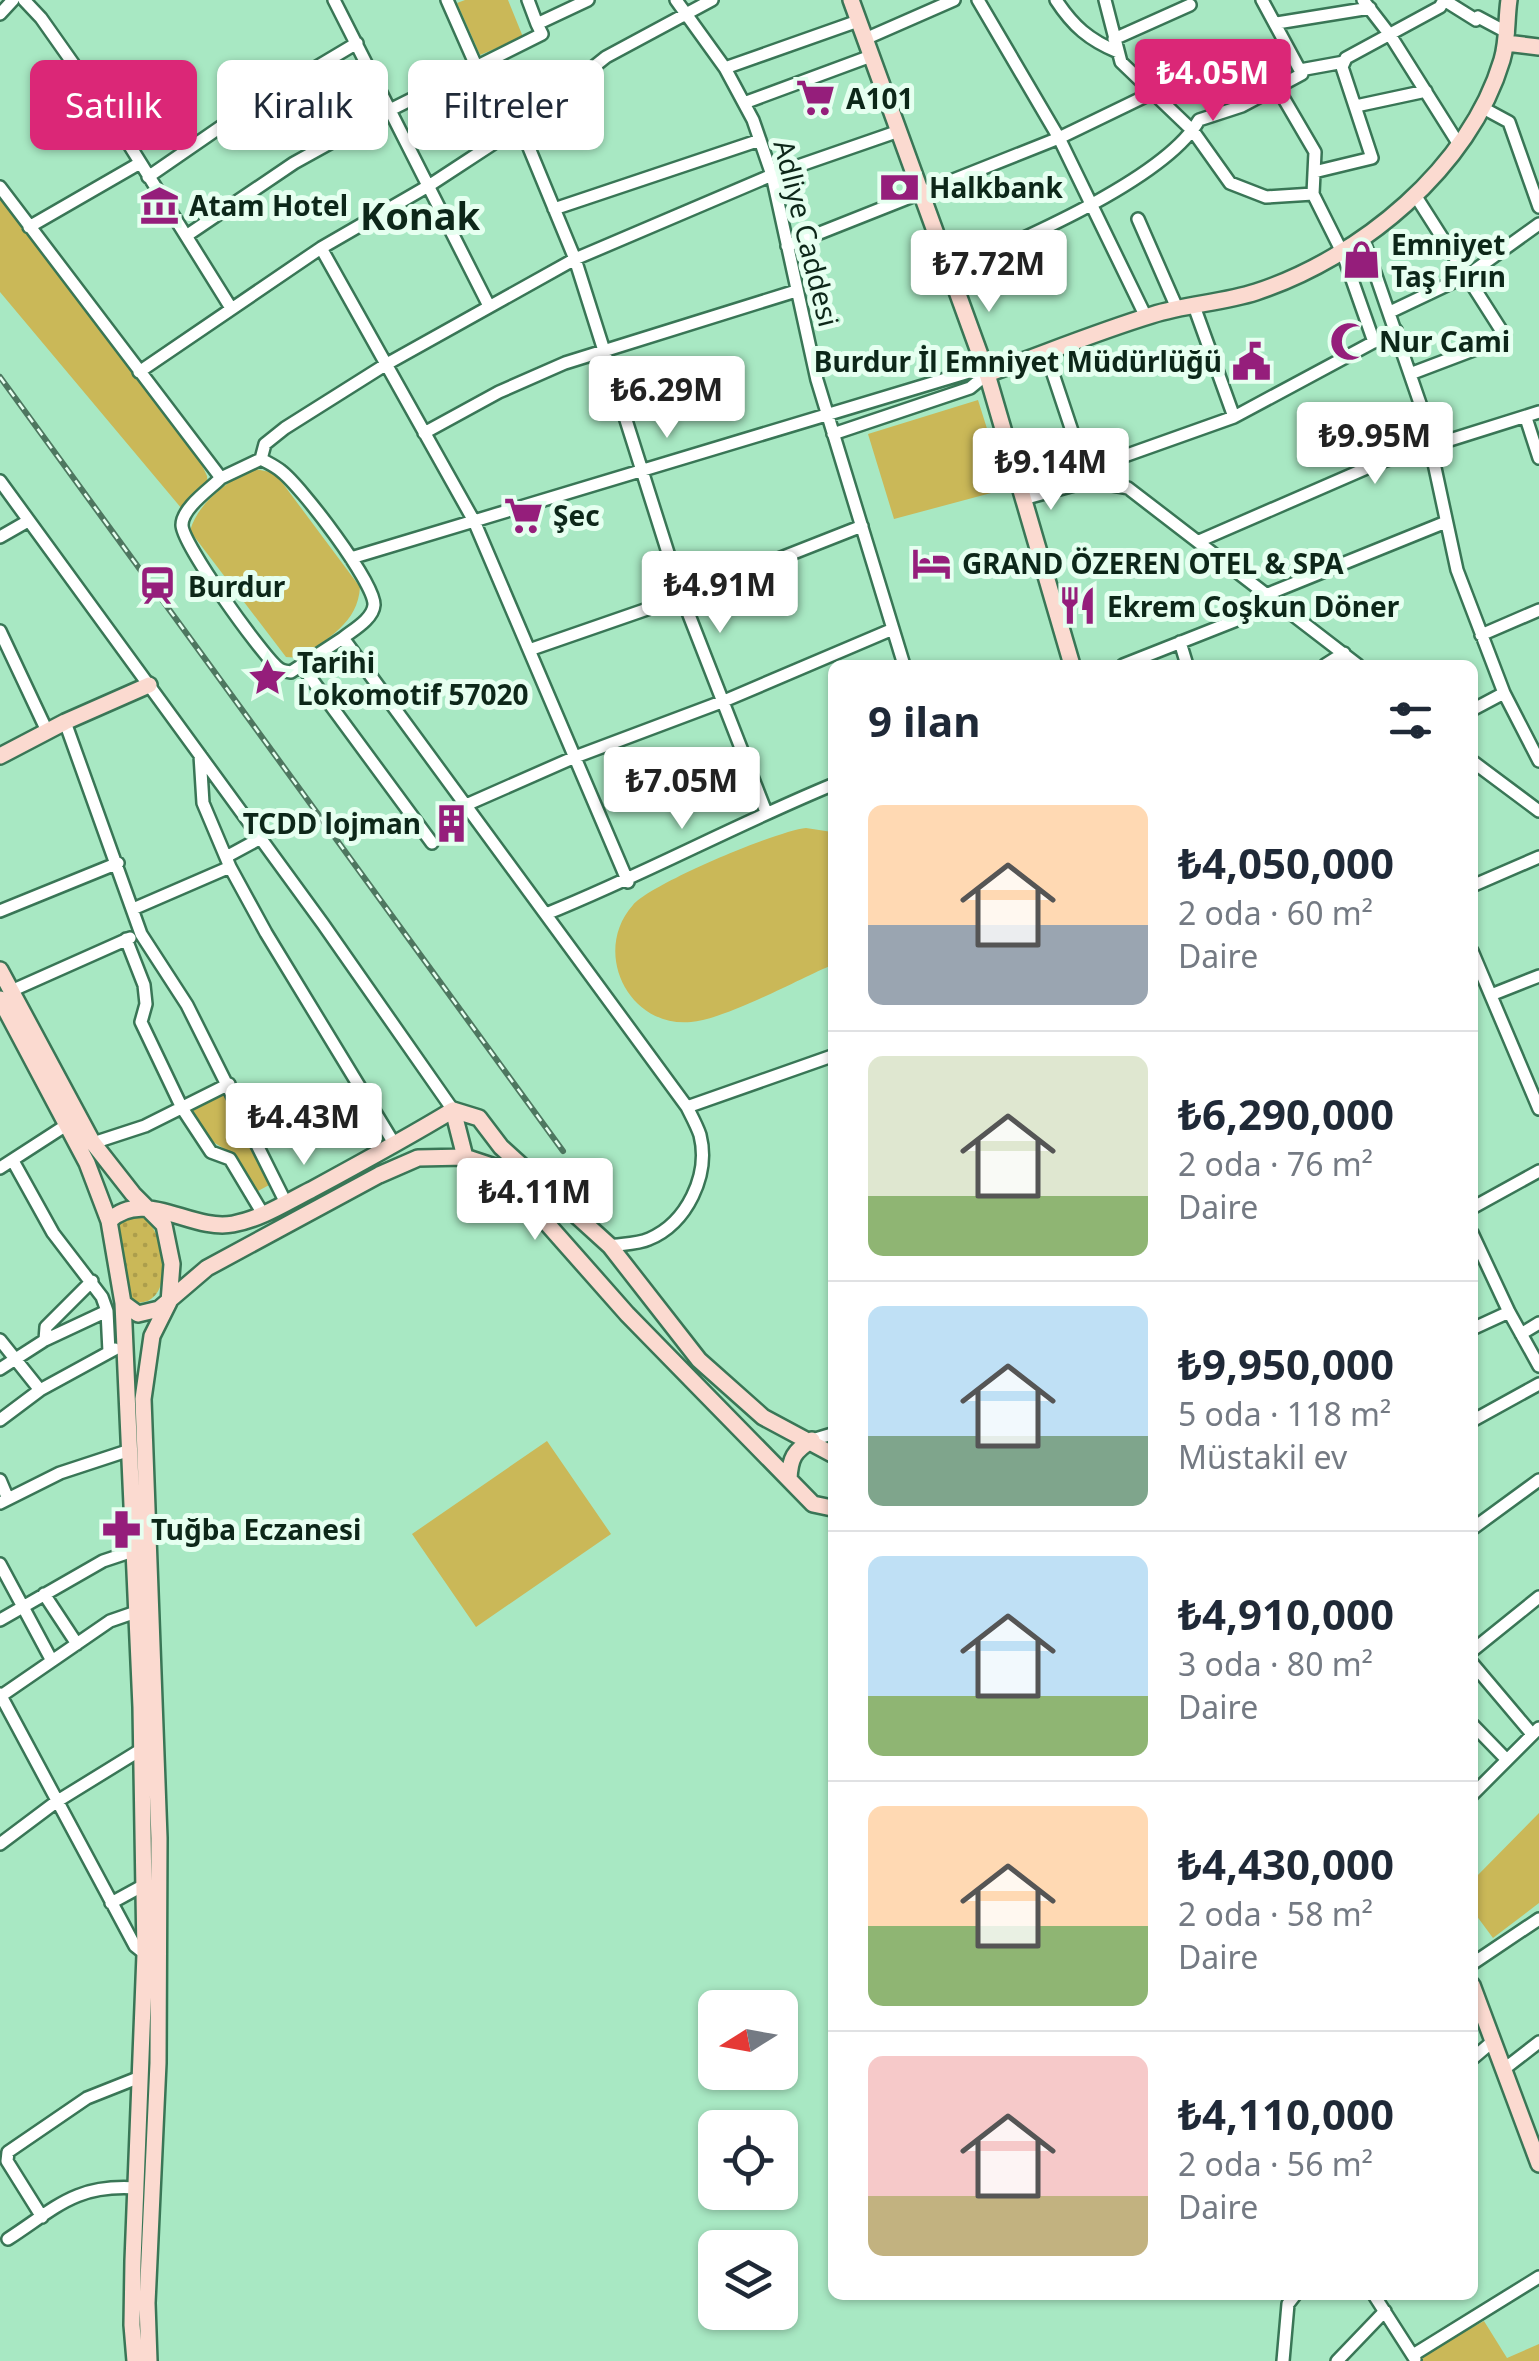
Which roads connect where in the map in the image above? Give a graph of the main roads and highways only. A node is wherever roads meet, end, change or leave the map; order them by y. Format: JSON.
{"nodes":[{"id":1,"x":851,"y":0,"type":"edge"},
{"id":2,"x":1509,"y":0,"type":"edge"},
{"id":3,"x":1519,"y":0,"type":"edge"},
{"id":4,"x":1507,"y":38,"type":"junction"},
{"id":5,"x":1539,"y":47,"type":"edge"},
{"id":6,"x":986,"y":374,"type":"junction"},
{"id":7,"x":1071,"y":660,"type":"edge"},
{"id":8,"x":149,"y":686,"type":"road end"},
{"id":9,"x":0,"y":756,"type":"edge"},
{"id":10,"x":0,"y":970,"type":"edge"},
{"id":11,"x":6,"y":995,"type":"edge"},
{"id":12,"x":453,"y":1110,"type":"junction"},
{"id":13,"x":465,"y":1157,"type":"junction"},
{"id":14,"x":149,"y":1207,"type":"junction"},
{"id":15,"x":109,"y":1221,"type":"junction"},
{"id":16,"x":169,"y":1302,"type":"junction"},
{"id":17,"x":123,"y":1303,"type":"junction"},
{"id":18,"x":812,"y":1440,"type":"junction"},
{"id":19,"x":828,"y":1451,"type":"edge"},
{"id":20,"x":789,"y":1478,"type":"junction"},
{"id":21,"x":828,"y":1506,"type":"edge"},
{"id":22,"x":1478,"y":2001,"type":"edge"},
{"id":23,"x":1539,"y":2164,"type":"edge"},
{"id":24,"x":135,"y":2361,"type":"edge"},
{"id":25,"x":148,"y":2361,"type":"edge"}],
"edges":[{"from":1,"to":6,"type":"main road"},
{"from":2,"to":4,"type":"main road"},
{"from":3,"to":4,"type":"main road"},
{"from":4,"to":5,"type":"main road"},
{"from":4,"to":6,"type":"main road"},
{"from":6,"to":7,"type":"main road"},
{"from":8,"to":9,"type":"main road"},
{"from":10,"to":11,"type":"main road"},
{"from":11,"to":14,"type":"main road"},
{"from":11,"to":15,"type":"main road"},
{"from":12,"to":13,"type":"main road"},
{"from":12,"to":14,"type":"main road"},
{"from":12,"to":18,"type":"main road"},
{"from":13,"to":16,"type":"main road"},
{"from":13,"to":20,"type":"main road"},
{"from":14,"to":15,"type":"main road"},
{"from":14,"to":16,"type":"main road"},
{"from":15,"to":17,"type":"main road"},
{"from":16,"to":17,"type":"main road"},
{"from":16,"to":25,"type":"main road"},
{"from":17,"to":24,"type":"main road"},
{"from":18,"to":19,"type":"main road"},
{"from":18,"to":20,"type":"main road"},
{"from":20,"to":21,"type":"main road"},
{"from":22,"to":23,"type":"main road"}]}
